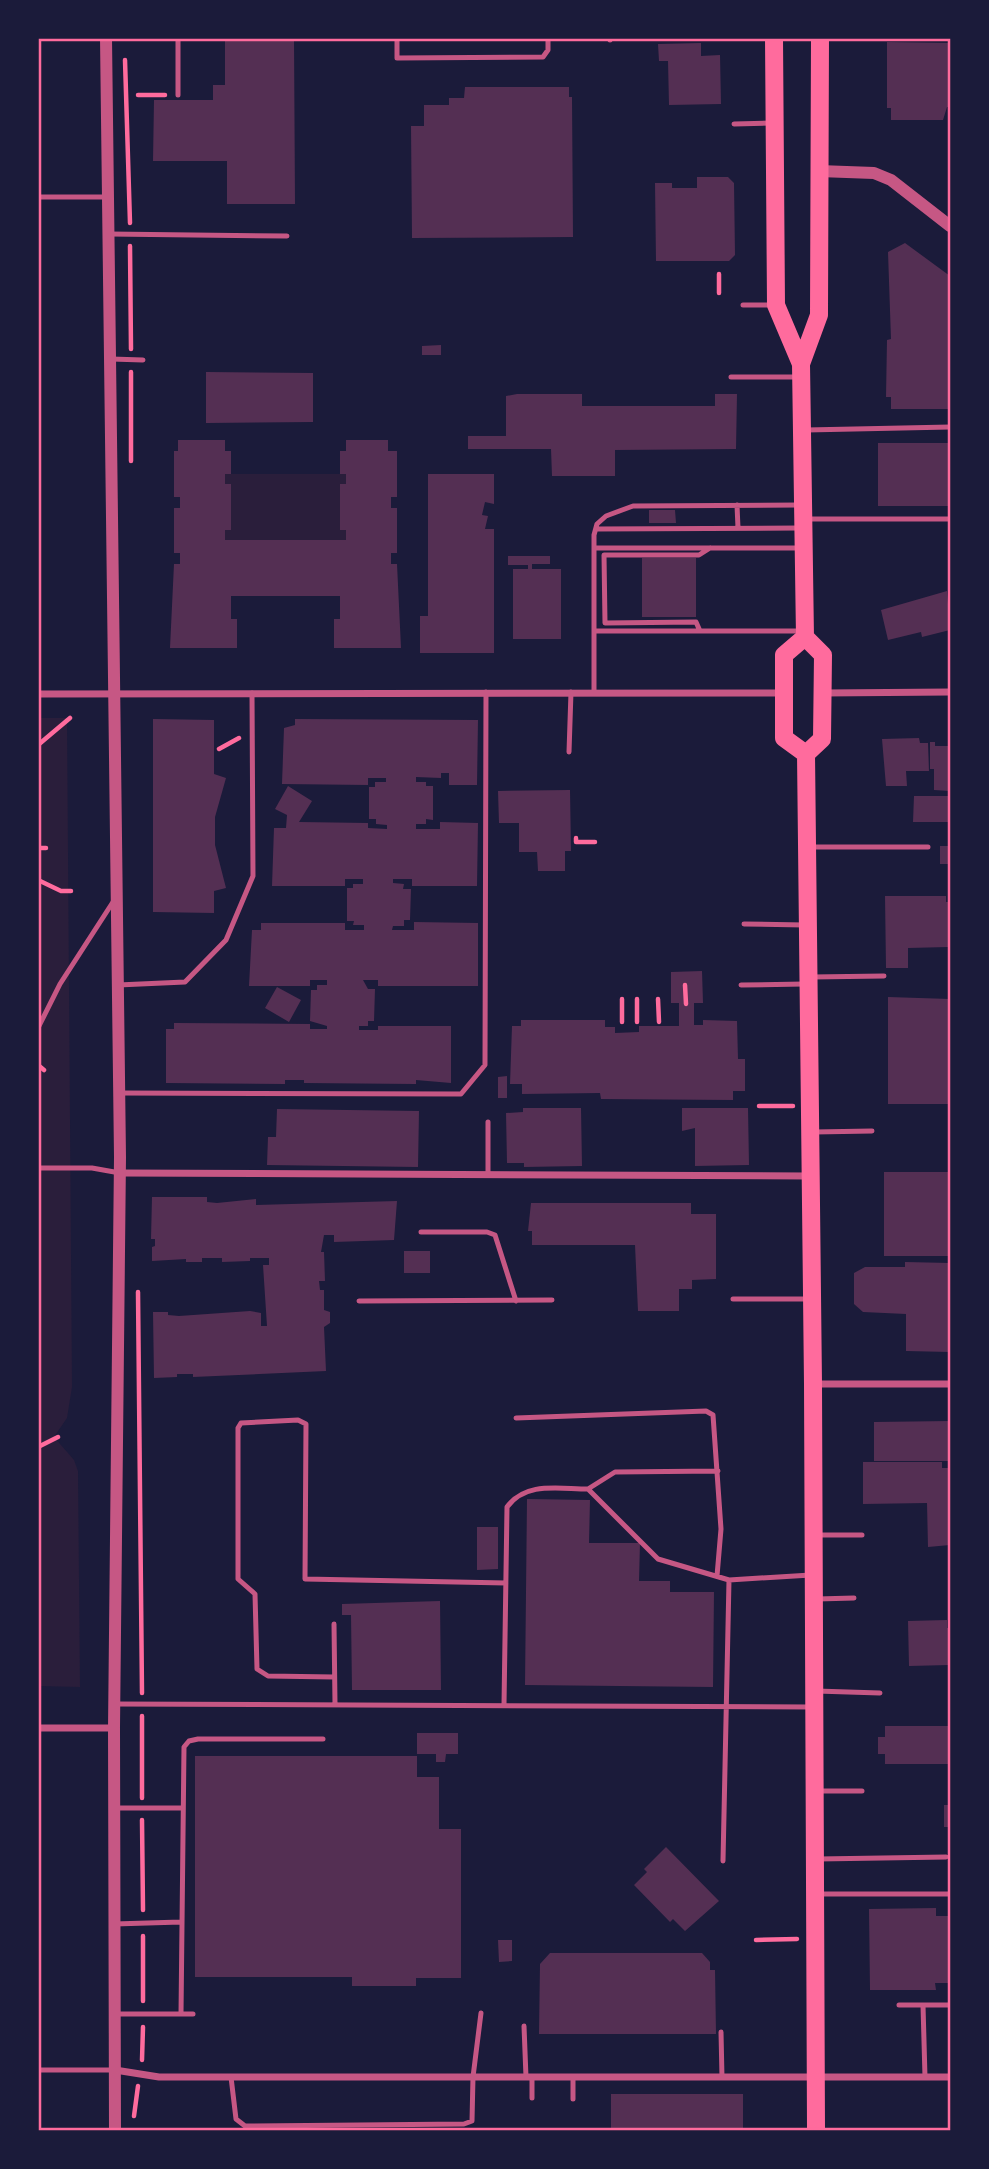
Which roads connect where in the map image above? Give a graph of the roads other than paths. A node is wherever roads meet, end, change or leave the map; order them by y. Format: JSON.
{"nodes":[{"id":1,"x":106,"y":38,"type":"edge"},
{"id":2,"x":177,"y":38,"type":"edge"},
{"id":3,"x":397,"y":38,"type":"edge"},
{"id":4,"x":548,"y":38,"type":"edge"},
{"id":5,"x":774,"y":38,"type":"edge"},
{"id":6,"x":820,"y":38,"type":"edge"},
{"id":7,"x":177,"y":95,"type":"road end"},
{"id":8,"x":774,"y":123,"type":"junction"},
{"id":9,"x":734,"y":124,"type":"dead end"},
{"id":10,"x":819,"y":171,"type":"junction"},
{"id":11,"x":38,"y":197,"type":"edge"},
{"id":12,"x":108,"y":197,"type":"junction"},
{"id":13,"x":950,"y":226,"type":"edge"},
{"id":14,"x":109,"y":234,"type":"junction"},
{"id":15,"x":287,"y":236,"type":"dead end"},
{"id":16,"x":743,"y":305,"type":"dead end"},
{"id":17,"x":776,"y":305,"type":"junction"},
{"id":18,"x":111,"y":359,"type":"junction"},
{"id":19,"x":143,"y":360,"type":"dead end"},
{"id":20,"x":801,"y":370,"type":"junction"},
{"id":21,"x":731,"y":377,"type":"dead end"},
{"id":22,"x":950,"y":427,"type":"edge"},
{"id":23,"x":802,"y":430,"type":"junction"},
{"id":24,"x":737,"y":505,"type":"junction"},
{"id":25,"x":803,"y":517,"type":"junction"},
{"id":26,"x":950,"y":519,"type":"edge"},
{"id":27,"x":738,"y":528,"type":"junction"},
{"id":28,"x":596,"y":529,"type":"junction"},
{"id":29,"x":594,"y":548,"type":"junction"},
{"id":30,"x":710,"y":548,"type":"junction"},
{"id":31,"x":804,"y":548,"type":"junction"},
{"id":32,"x":594,"y":631,"type":"junction"},
{"id":33,"x":700,"y":631,"type":"junction"},
{"id":34,"x":805,"y":634,"type":"junction"},
{"id":35,"x":252,"y":692,"type":"junction"},
{"id":36,"x":486,"y":692,"type":"junction"},
{"id":37,"x":571,"y":692,"type":"junction"},
{"id":38,"x":784,"y":692,"type":"junction"},
{"id":39,"x":823,"y":692,"type":"junction"},
{"id":40,"x":950,"y":692,"type":"edge"},
{"id":41,"x":116,"y":693,"type":"junction"},
{"id":42,"x":594,"y":693,"type":"junction"},
{"id":43,"x":38,"y":694,"type":"edge"},
{"id":44,"x":569,"y":752,"type":"dead end"},
{"id":45,"x":807,"y":754,"type":"junction"},
{"id":46,"x":807,"y":847,"type":"junction"},
{"id":47,"x":928,"y":847,"type":"dead end"},
{"id":48,"x":117,"y":895,"type":"junction"},
{"id":49,"x":744,"y":925,"type":"dead end"},
{"id":50,"x":808,"y":925,"type":"junction"},
{"id":51,"x":884,"y":976,"type":"dead end"},
{"id":52,"x":809,"y":981,"type":"junction"},
{"id":53,"x":118,"y":985,"type":"junction"},
{"id":54,"x":741,"y":985,"type":"dead end"},
{"id":55,"x":38,"y":1012,"type":"edge"},
{"id":56,"x":46,"y":1012,"type":"junction"},
{"id":57,"x":38,"y":1028,"type":"edge"},
{"id":58,"x":119,"y":1093,"type":"junction"},
{"id":59,"x":488,"y":1122,"type":"dead end"},
{"id":60,"x":872,"y":1131,"type":"dead end"},
{"id":61,"x":811,"y":1132,"type":"junction"},
{"id":62,"x":38,"y":1168,"type":"edge"},
{"id":63,"x":120,"y":1173,"type":"junction"},
{"id":64,"x":488,"y":1174,"type":"junction"},
{"id":65,"x":811,"y":1176,"type":"junction"},
{"id":66,"x":421,"y":1233,"type":"dead end"},
{"id":67,"x":733,"y":1299,"type":"dead end"},
{"id":68,"x":813,"y":1299,"type":"junction"},
{"id":69,"x":552,"y":1300,"type":"dead end"},
{"id":70,"x":359,"y":1301,"type":"dead end"},
{"id":71,"x":516,"y":1301,"type":"junction"},
{"id":72,"x":813,"y":1384,"type":"junction"},
{"id":73,"x":950,"y":1384,"type":"edge"},
{"id":74,"x":516,"y":1418,"type":"dead end"},
{"id":75,"x":718,"y":1471,"type":"junction"},
{"id":76,"x":589,"y":1489,"type":"junction"},
{"id":77,"x":814,"y":1535,"type":"junction"},
{"id":78,"x":862,"y":1535,"type":"dead end"},
{"id":79,"x":814,"y":1575,"type":"junction"},
{"id":80,"x":718,"y":1576,"type":"junction"},
{"id":81,"x":729,"y":1580,"type":"junction"},
{"id":82,"x":506,"y":1583,"type":"junction"},
{"id":83,"x":854,"y":1598,"type":"dead end"},
{"id":84,"x":814,"y":1599,"type":"junction"},
{"id":85,"x":334,"y":1624,"type":"dead end"},
{"id":86,"x":334,"y":1676,"type":"junction"},
{"id":87,"x":880,"y":1693,"type":"dead end"},
{"id":88,"x":814,"y":1699,"type":"junction"},
{"id":89,"x":114,"y":1704,"type":"junction"},
{"id":90,"x":335,"y":1704,"type":"junction"},
{"id":91,"x":504,"y":1705,"type":"junction"},
{"id":92,"x":725,"y":1707,"type":"junction"},
{"id":93,"x":38,"y":1728,"type":"edge"},
{"id":94,"x":114,"y":1728,"type":"junction"},
{"id":95,"x":323,"y":1739,"type":"dead end"},
{"id":96,"x":815,"y":1791,"type":"junction"},
{"id":97,"x":862,"y":1791,"type":"dead end"},
{"id":98,"x":114,"y":1808,"type":"junction"},
{"id":99,"x":182,"y":1808,"type":"junction"},
{"id":100,"x":946,"y":1857,"type":"dead end"},
{"id":101,"x":815,"y":1859,"type":"junction"},
{"id":102,"x":723,"y":1861,"type":"dead end"},
{"id":103,"x":815,"y":1894,"type":"junction"},
{"id":104,"x":950,"y":1894,"type":"edge"},
{"id":105,"x":181,"y":1922,"type":"junction"},
{"id":106,"x":114,"y":1924,"type":"junction"},
{"id":107,"x":923,"y":2005,"type":"junction"},
{"id":108,"x":950,"y":2005,"type":"edge"},
{"id":109,"x":899,"y":2006,"type":"dead end"},
{"id":110,"x":481,"y":2013,"type":"dead end"},
{"id":111,"x":114,"y":2014,"type":"junction"},
{"id":112,"x":181,"y":2014,"type":"junction"},
{"id":113,"x":193,"y":2014,"type":"dead end"},
{"id":114,"x":524,"y":2026,"type":"dead end"},
{"id":115,"x":721,"y":2032,"type":"dead end"},
{"id":116,"x":38,"y":2070,"type":"edge"},
{"id":117,"x":115,"y":2070,"type":"junction"},
{"id":118,"x":231,"y":2077,"type":"junction"},
{"id":119,"x":473,"y":2077,"type":"junction"},
{"id":120,"x":529,"y":2077,"type":"junction"},
{"id":121,"x":573,"y":2077,"type":"junction"},
{"id":122,"x":722,"y":2077,"type":"junction"},
{"id":123,"x":816,"y":2077,"type":"junction"},
{"id":124,"x":925,"y":2077,"type":"junction"},
{"id":125,"x":950,"y":2077,"type":"edge"},
{"id":126,"x":532,"y":2098,"type":"dead end"},
{"id":127,"x":573,"y":2099,"type":"dead end"},
{"id":128,"x":472,"y":2121,"type":"junction"},
{"id":129,"x":115,"y":2130,"type":"edge"},
{"id":130,"x":472,"y":2130,"type":"edge"},
{"id":131,"x":816,"y":2130,"type":"edge"}],
"edges":[{"from":1,"to":12,"type":"street"},
{"from":2,"to":7,"type":"lane"},
{"from":3,"to":4,"type":"lane"},
{"from":5,"to":8,"type":"highway"},
{"from":6,"to":10,"type":"highway"},
{"from":8,"to":9,"type":"lane"},
{"from":8,"to":17,"type":"highway"},
{"from":10,"to":13,"type":"street"},
{"from":10,"to":20,"type":"highway"},
{"from":11,"to":12,"type":"lane"},
{"from":12,"to":14,"type":"street"},
{"from":14,"to":15,"type":"lane"},
{"from":14,"to":18,"type":"street"},
{"from":16,"to":17,"type":"lane"},
{"from":17,"to":20,"type":"highway"},
{"from":18,"to":19,"type":"lane"},
{"from":18,"to":41,"type":"street"},
{"from":20,"to":21,"type":"lane"},
{"from":20,"to":23,"type":"highway"},
{"from":22,"to":23,"type":"lane"},
{"from":23,"to":25,"type":"highway"},
{"from":24,"to":25,"type":"lane"},
{"from":24,"to":27,"type":"lane"},
{"from":24,"to":28,"type":"lane"},
{"from":25,"to":26,"type":"lane"},
{"from":25,"to":27,"type":"lane"},
{"from":25,"to":31,"type":"highway"},
{"from":27,"to":28,"type":"lane"},
{"from":28,"to":29,"type":"lane"},
{"from":29,"to":30,"type":"lane"},
{"from":29,"to":32,"type":"lane"},
{"from":30,"to":31,"type":"lane"},
{"from":30,"to":33,"type":"lane"},
{"from":31,"to":34,"type":"highway"},
{"from":32,"to":33,"type":"lane"},
{"from":32,"to":42,"type":"lane"},
{"from":33,"to":34,"type":"lane"},
{"from":34,"to":38,"type":"highway"},
{"from":34,"to":39,"type":"highway"},
{"from":35,"to":36,"type":"street"},
{"from":35,"to":41,"type":"street"},
{"from":35,"to":53,"type":"lane"},
{"from":36,"to":37,"type":"street"},
{"from":36,"to":58,"type":"lane"},
{"from":37,"to":42,"type":"street"},
{"from":37,"to":44,"type":"lane"},
{"from":38,"to":42,"type":"street"},
{"from":38,"to":45,"type":"highway"},
{"from":39,"to":40,"type":"street"},
{"from":39,"to":45,"type":"highway"},
{"from":41,"to":43,"type":"street"},
{"from":41,"to":48,"type":"street"},
{"from":45,"to":46,"type":"highway"},
{"from":46,"to":47,"type":"lane"},
{"from":46,"to":50,"type":"highway"},
{"from":48,"to":53,"type":"street"},
{"from":48,"to":56,"type":"lane"},
{"from":49,"to":50,"type":"lane"},
{"from":50,"to":52,"type":"highway"},
{"from":51,"to":52,"type":"lane"},
{"from":52,"to":54,"type":"lane"},
{"from":52,"to":61,"type":"highway"},
{"from":53,"to":58,"type":"street"},
{"from":55,"to":56,"type":"lane"},
{"from":56,"to":57,"type":"lane"},
{"from":58,"to":63,"type":"street"},
{"from":59,"to":64,"type":"lane"},
{"from":60,"to":61,"type":"lane"},
{"from":61,"to":65,"type":"highway"},
{"from":62,"to":63,"type":"lane"},
{"from":63,"to":64,"type":"street"},
{"from":63,"to":89,"type":"street"},
{"from":64,"to":65,"type":"street"},
{"from":65,"to":68,"type":"highway"},
{"from":66,"to":71,"type":"lane"},
{"from":67,"to":68,"type":"lane"},
{"from":68,"to":72,"type":"highway"},
{"from":69,"to":71,"type":"lane"},
{"from":70,"to":71,"type":"lane"},
{"from":72,"to":73,"type":"street"},
{"from":72,"to":77,"type":"highway"},
{"from":74,"to":75,"type":"lane"},
{"from":75,"to":76,"type":"lane"},
{"from":75,"to":80,"type":"lane"},
{"from":76,"to":80,"type":"lane"},
{"from":76,"to":82,"type":"lane"},
{"from":77,"to":78,"type":"lane"},
{"from":77,"to":79,"type":"highway"},
{"from":79,"to":81,"type":"lane"},
{"from":79,"to":84,"type":"highway"},
{"from":80,"to":81,"type":"lane"},
{"from":81,"to":92,"type":"lane"},
{"from":82,"to":86,"type":"lane"},
{"from":82,"to":91,"type":"lane"},
{"from":83,"to":84,"type":"lane"},
{"from":84,"to":88,"type":"highway"},
{"from":85,"to":86,"type":"lane"},
{"from":86,"to":90,"type":"lane"},
{"from":87,"to":88,"type":"lane"},
{"from":88,"to":92,"type":"lane"},
{"from":88,"to":96,"type":"highway"},
{"from":89,"to":90,"type":"lane"},
{"from":89,"to":94,"type":"street"},
{"from":90,"to":91,"type":"lane"},
{"from":91,"to":92,"type":"lane"},
{"from":92,"to":102,"type":"lane"},
{"from":93,"to":94,"type":"street"},
{"from":94,"to":98,"type":"street"},
{"from":95,"to":99,"type":"lane"},
{"from":96,"to":97,"type":"lane"},
{"from":96,"to":101,"type":"highway"},
{"from":98,"to":99,"type":"lane"},
{"from":98,"to":106,"type":"street"},
{"from":99,"to":105,"type":"lane"},
{"from":100,"to":101,"type":"lane"},
{"from":101,"to":103,"type":"highway"},
{"from":103,"to":104,"type":"lane"},
{"from":103,"to":123,"type":"highway"},
{"from":105,"to":106,"type":"lane"},
{"from":105,"to":112,"type":"lane"},
{"from":106,"to":111,"type":"street"},
{"from":107,"to":108,"type":"lane"},
{"from":107,"to":109,"type":"lane"},
{"from":107,"to":124,"type":"lane"},
{"from":110,"to":119,"type":"lane"},
{"from":111,"to":112,"type":"lane"},
{"from":111,"to":117,"type":"street"},
{"from":112,"to":113,"type":"lane"},
{"from":114,"to":120,"type":"lane"},
{"from":115,"to":122,"type":"lane"},
{"from":116,"to":117,"type":"lane"},
{"from":117,"to":118,"type":"street"},
{"from":117,"to":129,"type":"street"},
{"from":118,"to":119,"type":"street"},
{"from":118,"to":128,"type":"lane"},
{"from":119,"to":120,"type":"street"},
{"from":119,"to":128,"type":"lane"},
{"from":120,"to":121,"type":"street"},
{"from":120,"to":126,"type":"lane"},
{"from":121,"to":122,"type":"street"},
{"from":121,"to":127,"type":"lane"},
{"from":122,"to":123,"type":"street"},
{"from":123,"to":124,"type":"street"},
{"from":123,"to":131,"type":"highway"},
{"from":124,"to":125,"type":"street"},
{"from":128,"to":130,"type":"lane"}]}
